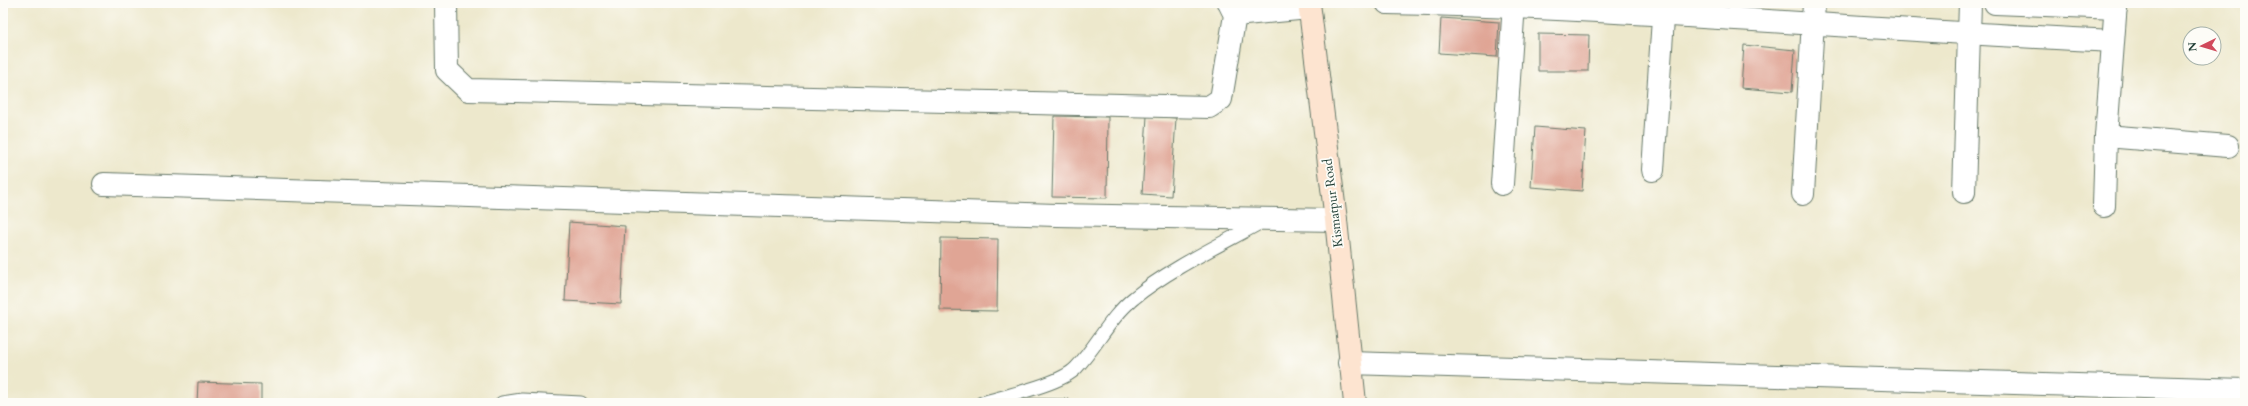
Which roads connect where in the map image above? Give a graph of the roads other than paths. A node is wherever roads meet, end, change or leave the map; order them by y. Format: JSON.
{"nodes":[{"id":1,"x":446,"y":3,"type":"edge"},
{"id":2,"x":1387,"y":3,"type":"edge"},
{"id":3,"x":1814,"y":3,"type":"edge"},
{"id":4,"x":1970,"y":3,"type":"edge"},
{"id":5,"x":1995,"y":3,"type":"edge"},
{"id":6,"x":1514,"y":4,"type":"edge"},
{"id":7,"x":1309,"y":6,"type":"edge"},
{"id":8,"x":2116,"y":6,"type":"edge"},
{"id":9,"x":1664,"y":8,"type":"edge"},
{"id":10,"x":1232,"y":9,"type":"edge"},
{"id":11,"x":1813,"y":25,"type":"junction"},
{"id":12,"x":1968,"y":34,"type":"junction"},
{"id":13,"x":2114,"y":41,"type":"junction"},
{"id":14,"x":2106,"y":136,"type":"junction"},
{"id":15,"x":2228,"y":146,"type":"dead end"},
{"id":16,"x":1653,"y":170,"type":"dead end"},
{"id":17,"x":104,"y":184,"type":"dead end"},
{"id":18,"x":1502,"y":184,"type":"dead end"},
{"id":19,"x":1964,"y":192,"type":"dead end"},
{"id":20,"x":1803,"y":194,"type":"dead end"},
{"id":21,"x":2104,"y":206,"type":"dead end"},
{"id":22,"x":1268,"y":219,"type":"junction"},
{"id":23,"x":1336,"y":220,"type":"junction"},
{"id":24,"x":1349,"y":363,"type":"junction"},
{"id":25,"x":2245,"y":390,"type":"edge"},
{"id":26,"x":502,"y":403,"type":"edge"},
{"id":27,"x":581,"y":403,"type":"edge"},
{"id":28,"x":982,"y":403,"type":"edge"},
{"id":29,"x":1355,"y":403,"type":"edge"}],
"edges":[{"from":1,"to":10,"type":"street"},
{"from":2,"to":6,"type":"street"},
{"from":3,"to":11,"type":"street"},
{"from":4,"to":12,"type":"street"},
{"from":5,"to":8,"type":"street"},
{"from":6,"to":9,"type":"street"},
{"from":6,"to":18,"type":"street"},
{"from":7,"to":10,"type":"street"},
{"from":7,"to":23,"type":"street","name":"Kismatpur Road"},
{"from":8,"to":13,"type":"street"},
{"from":9,"to":11,"type":"street"},
{"from":9,"to":16,"type":"street"},
{"from":11,"to":12,"type":"street"},
{"from":11,"to":20,"type":"street"},
{"from":12,"to":13,"type":"street"},
{"from":12,"to":19,"type":"street"},
{"from":13,"to":14,"type":"street"},
{"from":14,"to":15,"type":"street"},
{"from":14,"to":21,"type":"street"},
{"from":17,"to":22,"type":"street"},
{"from":22,"to":23,"type":"street"},
{"from":22,"to":28,"type":"lane"},
{"from":23,"to":24,"type":"street","name":"Kismatpur Road"},
{"from":24,"to":25,"type":"street"},
{"from":24,"to":29,"type":"street","name":"Kismatpur Road"},
{"from":26,"to":27,"type":"lane"}]}
